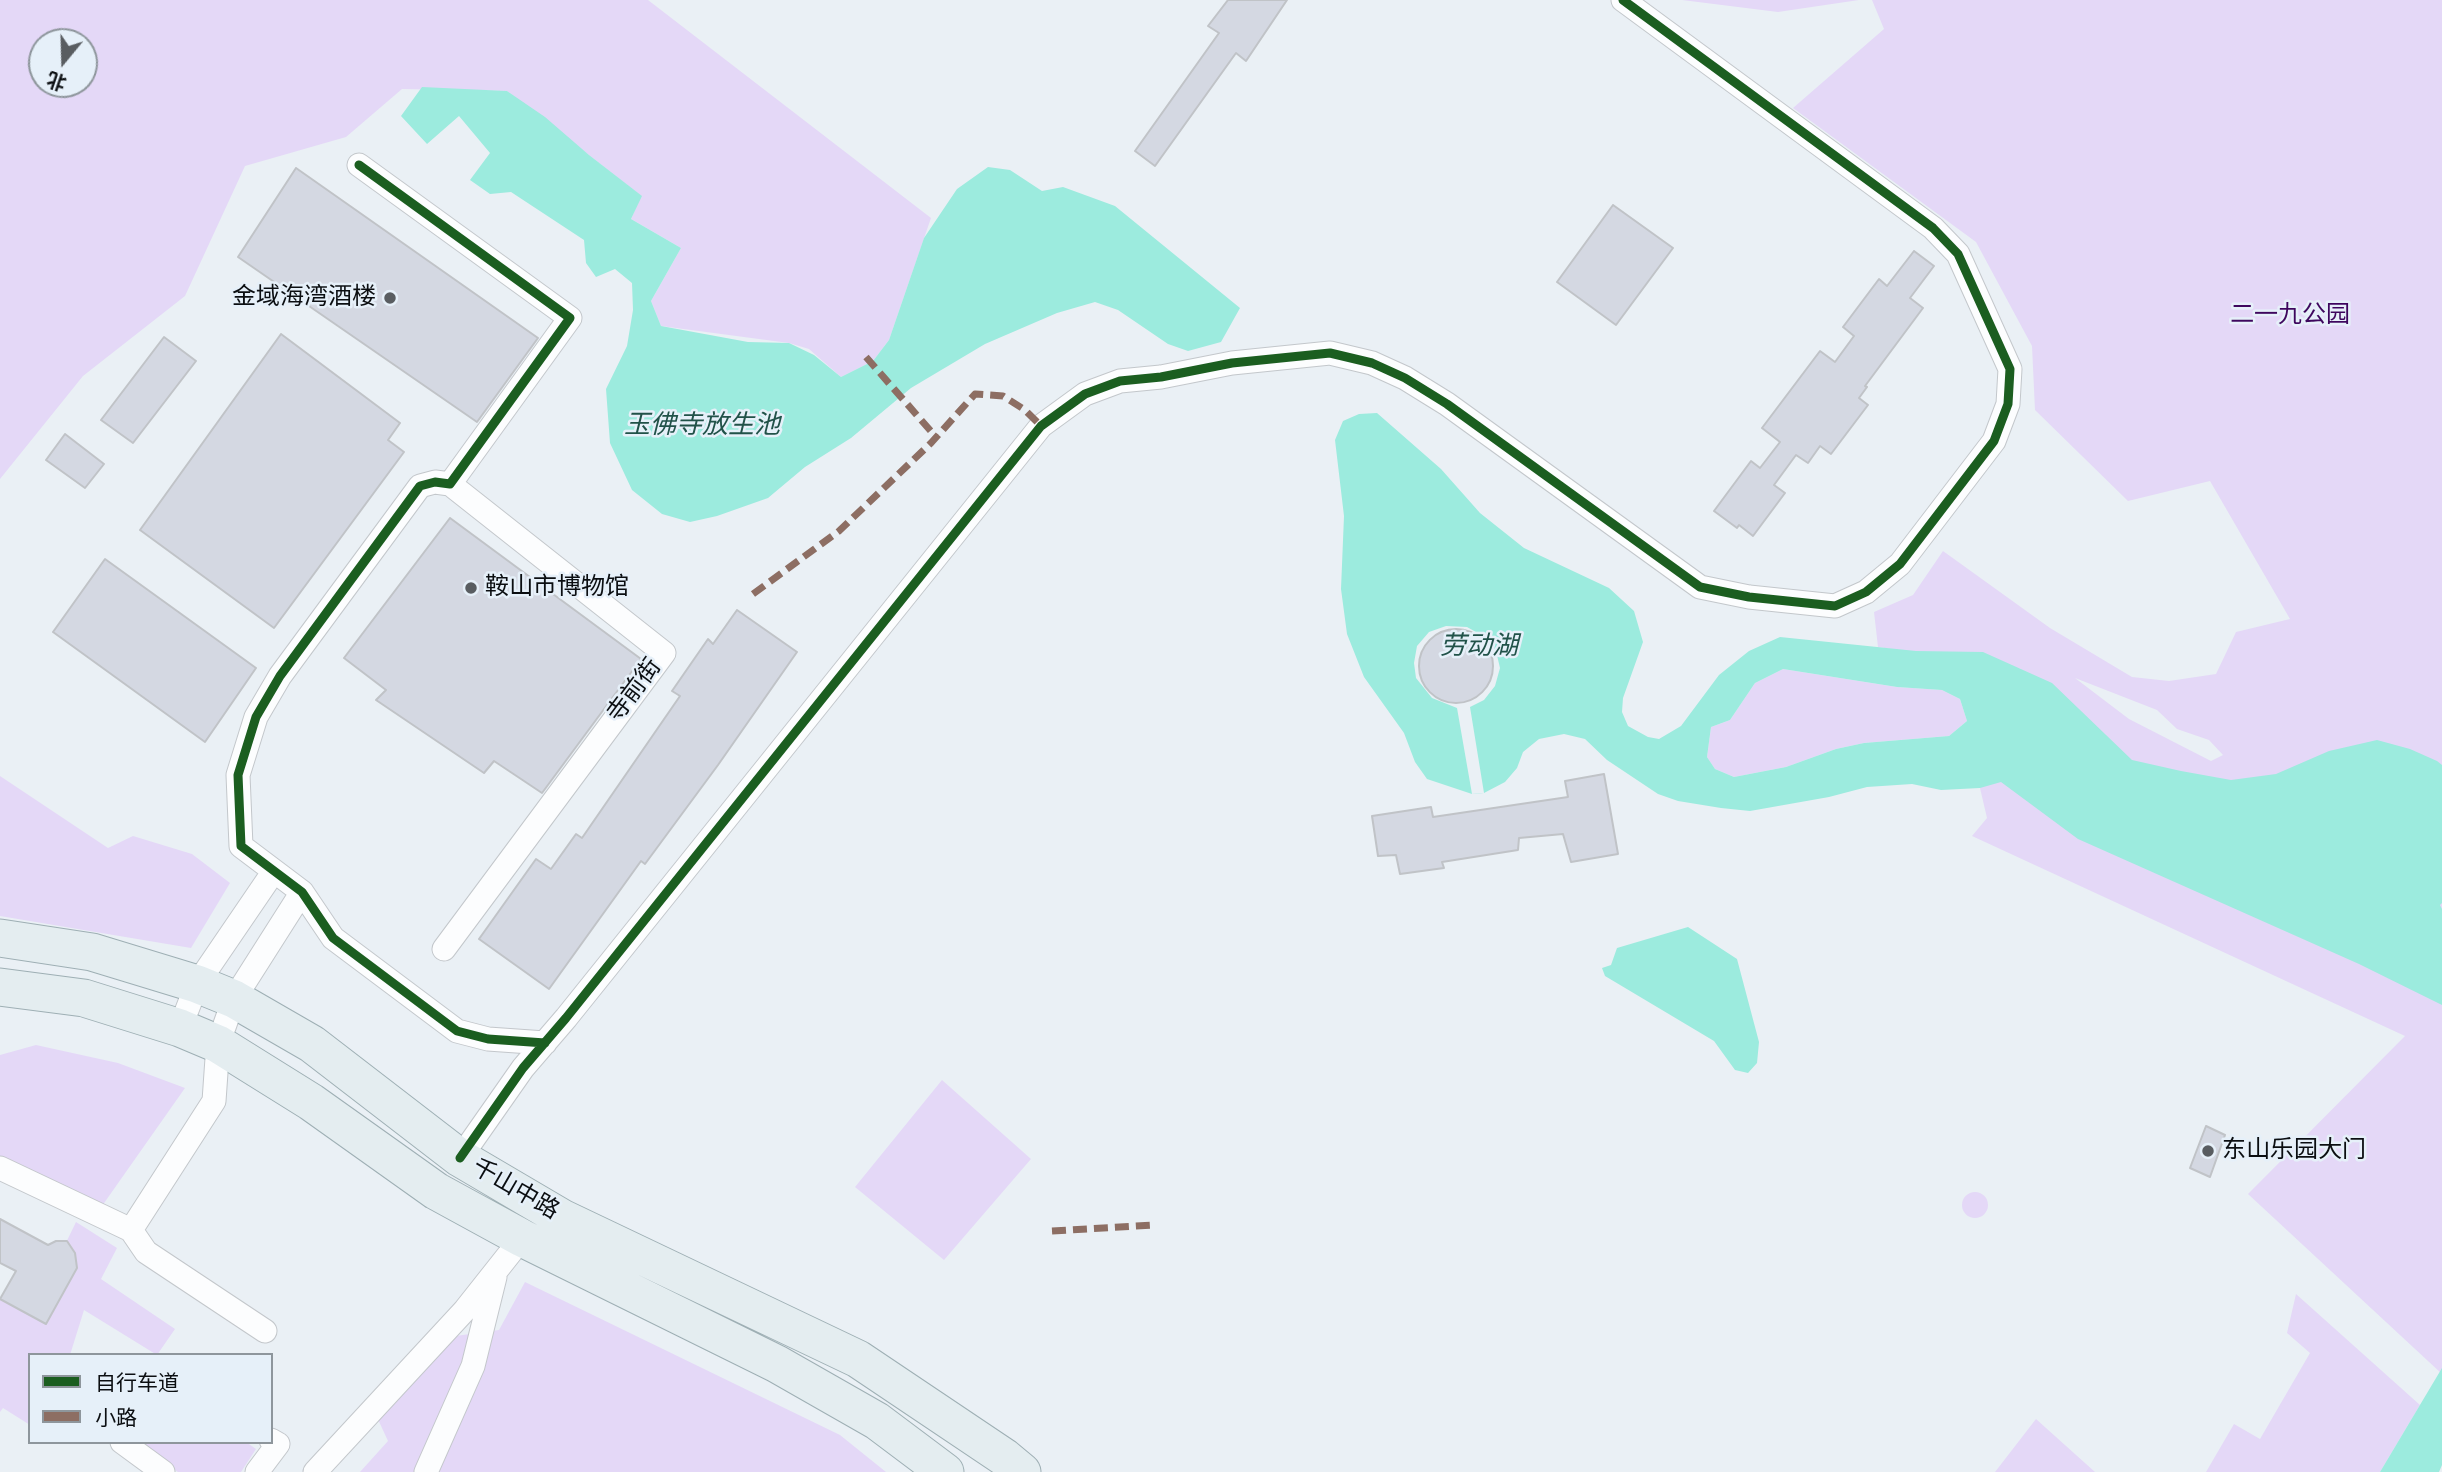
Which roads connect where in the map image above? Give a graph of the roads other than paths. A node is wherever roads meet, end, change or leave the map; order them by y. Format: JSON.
{"nodes":[{"id":1,"x":1623,"y":0,"type":"edge"},
{"id":2,"x":359,"y":165,"type":"dead end"},
{"id":3,"x":450,"y":484,"type":"junction"},
{"id":4,"x":274,"y":871,"type":"junction"},
{"id":5,"x":302,"y":892,"type":"junction"},
{"id":6,"x":0,"y":938,"type":"edge"},
{"id":7,"x":444,"y":949,"type":"dead end"},
{"id":8,"x":197,"y":984,"type":"junction"},
{"id":9,"x":0,"y":987,"type":"edge"},
{"id":10,"x":234,"y":999,"type":"junction"},
{"id":11,"x":180,"y":1028,"type":"junction"},
{"id":12,"x":545,"y":1043,"type":"junction"},
{"id":13,"x":218,"y":1044,"type":"junction"},
{"id":14,"x":460,"y":1158,"type":"junction"},
{"id":15,"x":0,"y":1168,"type":"edge"},
{"id":16,"x":131,"y":1230,"type":"junction"},
{"id":17,"x":522,"y":1238,"type":"junction"},
{"id":18,"x":496,"y":1270,"type":"junction"},
{"id":19,"x":265,"y":1331,"type":"dead end"},
{"id":20,"x":273,"y":1441,"type":"edge"},
{"id":21,"x":125,"y":1444,"type":"edge"},
{"id":22,"x":163,"y":1472,"type":"edge"},
{"id":23,"x":257,"y":1472,"type":"edge"},
{"id":24,"x":315,"y":1472,"type":"edge"},
{"id":25,"x":426,"y":1472,"type":"edge"},
{"id":26,"x":945,"y":1472,"type":"edge"},
{"id":27,"x":1022,"y":1472,"type":"edge"}],
"edges":[{"from":1,"to":12,"type":"street"},
{"from":2,"to":3,"type":"street"},
{"from":3,"to":4,"type":"street"},
{"from":3,"to":7,"type":"street","name":"寺前街"},
{"from":4,"to":5,"type":"street"},
{"from":4,"to":8,"type":"street"},
{"from":5,"to":10,"type":"street"},
{"from":5,"to":12,"type":"street"},
{"from":6,"to":8,"type":"main road","name":"千山中路"},
{"from":8,"to":10,"type":"main road","name":"千山中路"},
{"from":8,"to":11,"type":"street"},
{"from":9,"to":11,"type":"main road","name":"千山中路"},
{"from":10,"to":13,"type":"street"},
{"from":10,"to":14,"type":"main road","name":"千山中路"},
{"from":11,"to":13,"type":"main road","name":"千山中路"},
{"from":12,"to":14,"type":"street"},
{"from":13,"to":16,"type":"street"},
{"from":13,"to":17,"type":"main road","name":"千山中路"},
{"from":14,"to":27,"type":"main road","name":"千山中路"},
{"from":15,"to":16,"type":"street"},
{"from":16,"to":19,"type":"street"},
{"from":17,"to":18,"type":"street"},
{"from":17,"to":26,"type":"main road","name":"千山中路"},
{"from":18,"to":24,"type":"street"},
{"from":18,"to":25,"type":"street"},
{"from":20,"to":23,"type":"street"},
{"from":21,"to":22,"type":"street"}]}
